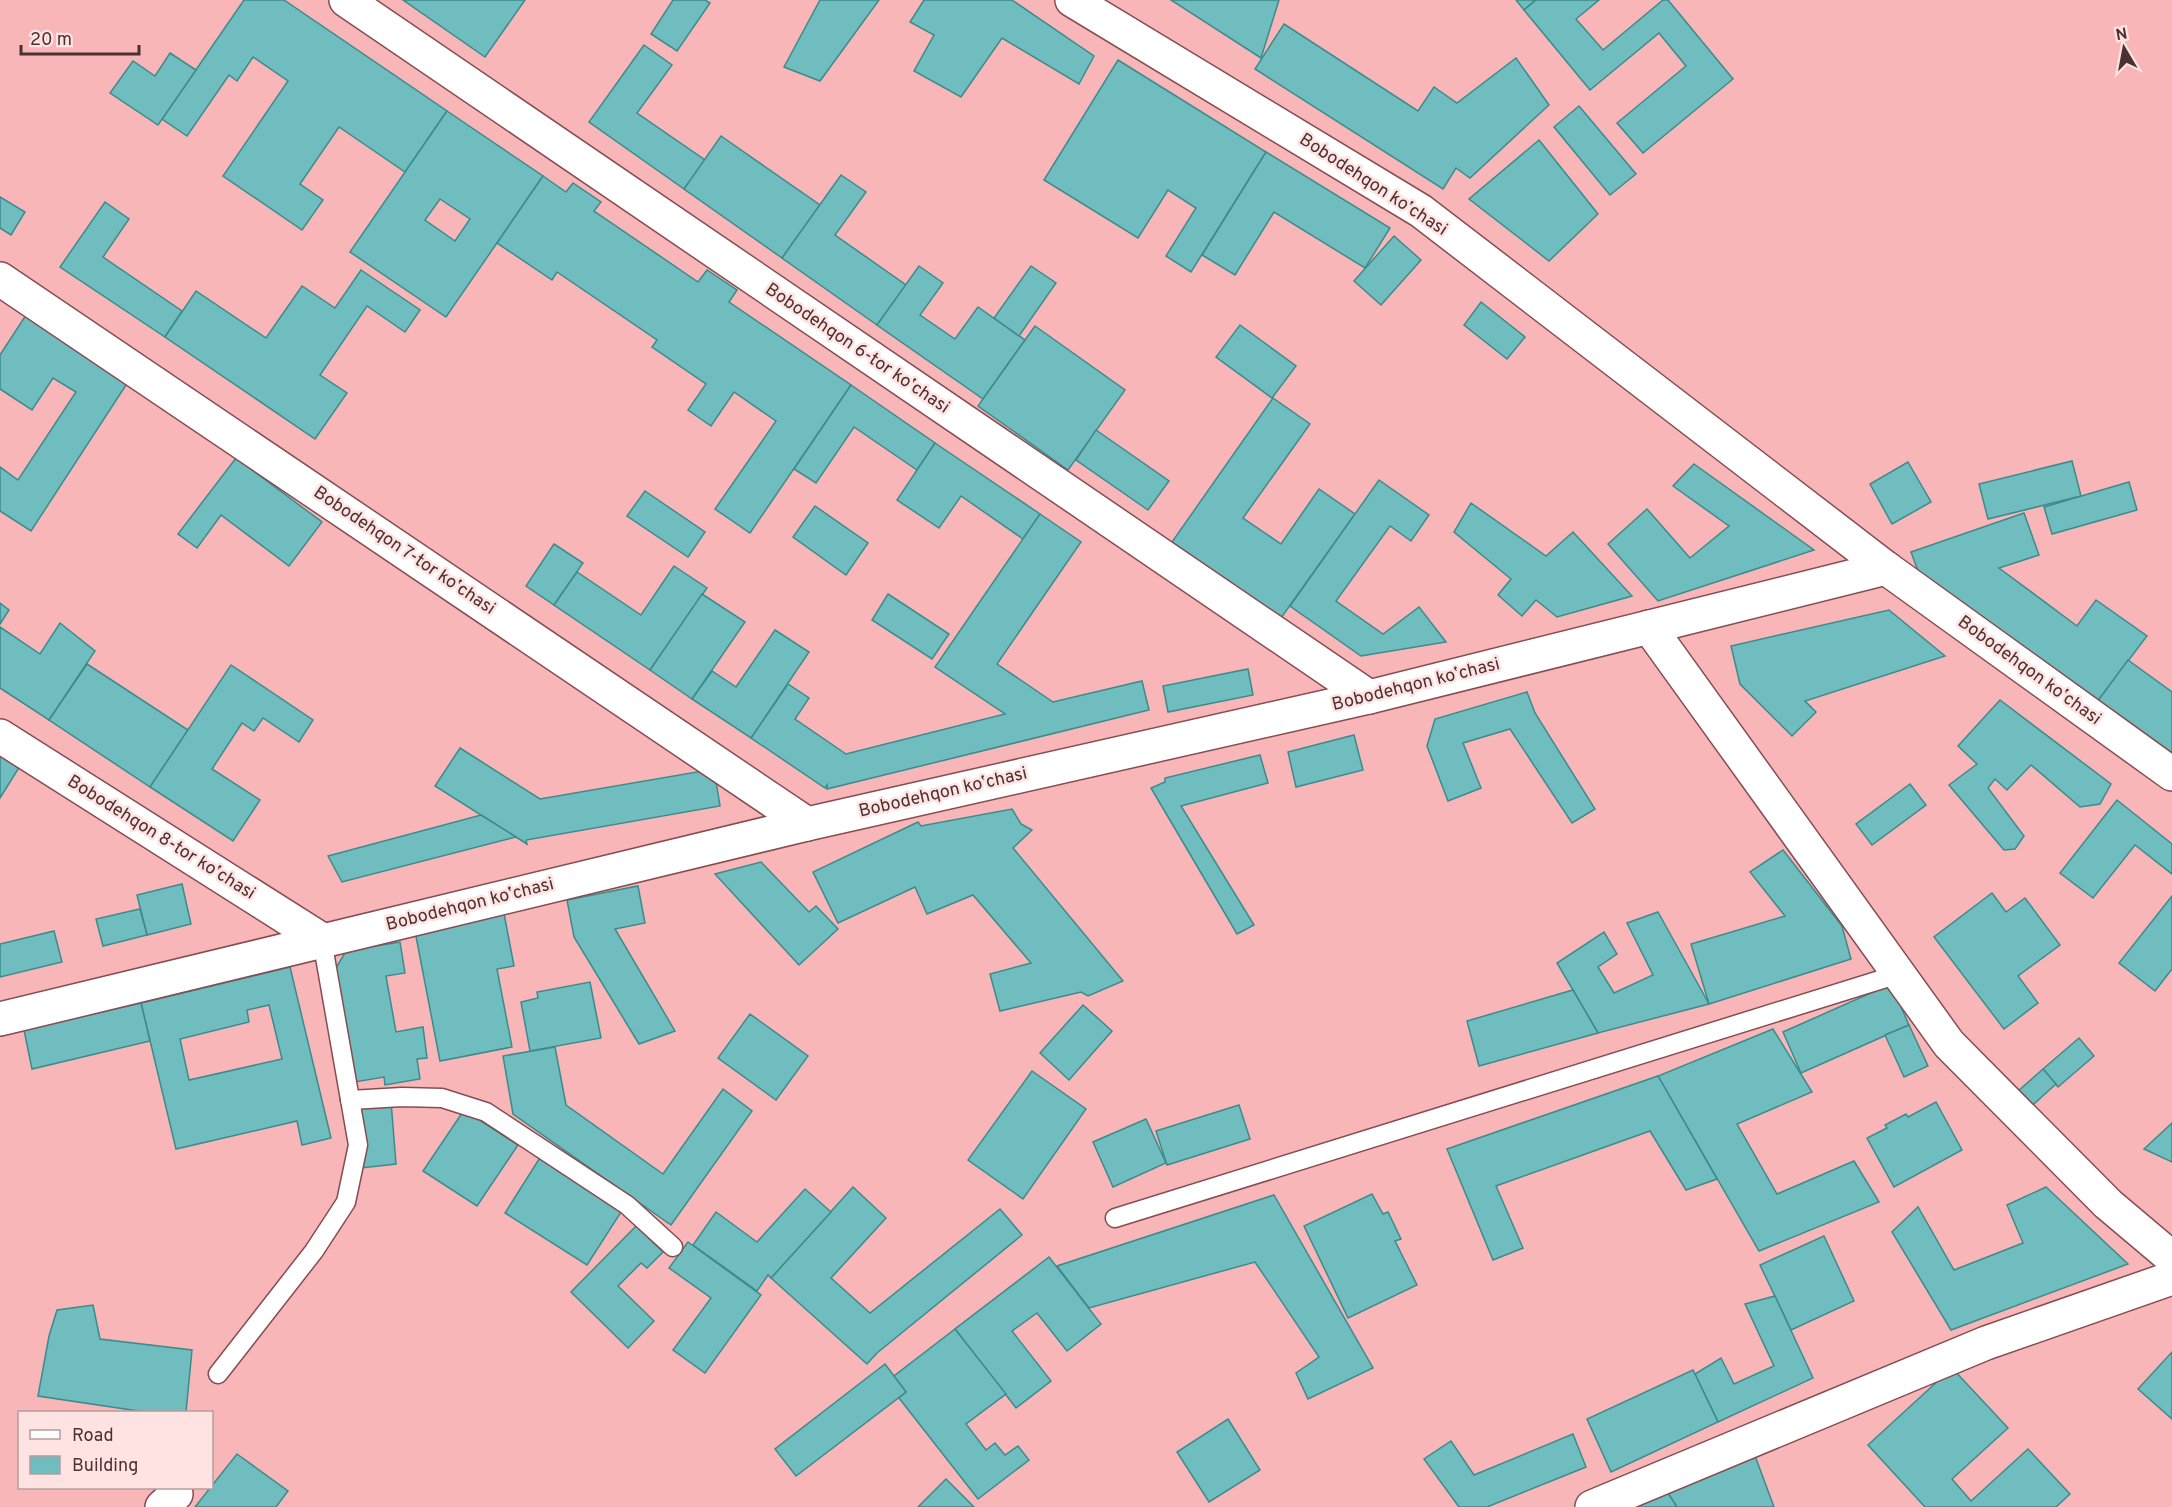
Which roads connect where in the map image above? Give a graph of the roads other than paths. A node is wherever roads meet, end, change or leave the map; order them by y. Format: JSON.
{"nodes":[{"id":1,"x":346,"y":0,"type":"edge"},
{"id":2,"x":1072,"y":0,"type":"edge"},
{"id":3,"x":0,"y":279,"type":"edge"},
{"id":4,"x":1886,"y":568,"type":"junction"},
{"id":5,"x":1650,"y":627,"type":"junction"},
{"id":6,"x":1369,"y":697,"type":"junction"},
{"id":7,"x":0,"y":736,"type":"edge"},
{"id":8,"x":2172,"y":774,"type":"edge"},
{"id":9,"x":807,"y":824,"type":"junction"},
{"id":10,"x":322,"y":940,"type":"junction"},
{"id":11,"x":1899,"y":974,"type":"junction"},
{"id":12,"x":0,"y":1019,"type":"edge"},
{"id":13,"x":350,"y":1100,"type":"junction"},
{"id":14,"x":1115,"y":1218,"type":"dead end"},
{"id":15,"x":673,"y":1247,"type":"dead end"},
{"id":16,"x":2172,"y":1258,"type":"edge"},
{"id":17,"x":2172,"y":1278,"type":"edge"},
{"id":18,"x":218,"y":1374,"type":"dead end"},
{"id":19,"x":1592,"y":1507,"type":"edge"}],
"edges":[{"from":1,"to":6,"type":"street","name":"Bobodehqon 6-tor koʼchasi"},
{"from":2,"to":4,"type":"street","name":"Bobodehqon koʼchasi"},
{"from":3,"to":9,"type":"street","name":"Bobodehqon 7-tor koʼchasi"},
{"from":4,"to":5,"type":"street","name":"Bobodehqon koʼchasi"},
{"from":4,"to":8,"type":"street","name":"Bobodehqon koʼchasi"},
{"from":5,"to":6,"type":"street","name":"Bobodehqon koʼchasi"},
{"from":5,"to":11,"type":"street"},
{"from":6,"to":9,"type":"street","name":"Bobodehqon koʼchasi"},
{"from":7,"to":10,"type":"street","name":"Bobodehqon 8-tor koʼchasi"},
{"from":9,"to":10,"type":"street","name":"Bobodehqon koʼchasi"},
{"from":10,"to":12,"type":"street","name":"Bobodehqon koʼchasi"},
{"from":10,"to":13,"type":"lane"},
{"from":11,"to":14,"type":"lane"},
{"from":11,"to":16,"type":"street"},
{"from":13,"to":15,"type":"lane"},
{"from":13,"to":18,"type":"lane"},
{"from":17,"to":19,"type":"street"}]}
